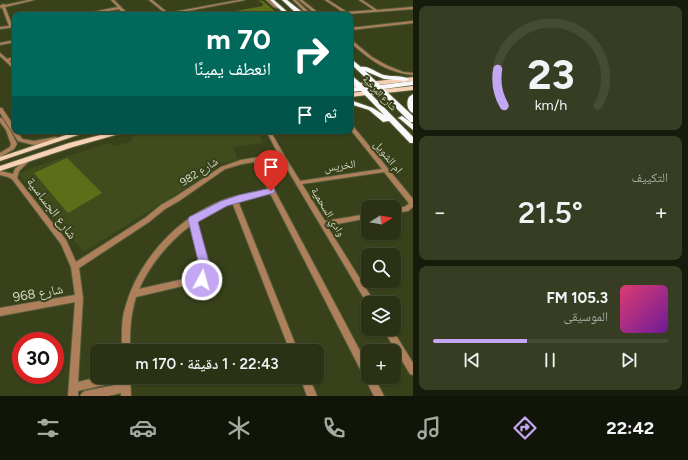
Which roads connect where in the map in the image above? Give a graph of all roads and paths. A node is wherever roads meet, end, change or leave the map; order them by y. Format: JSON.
{"nodes":[{"id":1,"x":28,"y":0,"type":"edge"},
{"id":2,"x":32,"y":0,"type":"edge"},
{"id":3,"x":112,"y":0,"type":"edge"},
{"id":4,"x":150,"y":0,"type":"edge"},
{"id":5,"x":244,"y":0,"type":"edge"},
{"id":6,"x":267,"y":0,"type":"edge"},
{"id":7,"x":272,"y":0,"type":"edge"},
{"id":8,"x":279,"y":0,"type":"edge"},
{"id":9,"x":284,"y":0,"type":"edge"},
{"id":10,"x":289,"y":0,"type":"edge"},
{"id":11,"x":294,"y":0,"type":"edge"},
{"id":12,"x":300,"y":0,"type":"edge"},
{"id":13,"x":326,"y":0,"type":"edge"},
{"id":14,"x":360,"y":0,"type":"edge"},
{"id":15,"x":20,"y":1,"type":"edge"},
{"id":16,"x":2,"y":6,"type":"edge"},
{"id":17,"x":120,"y":8,"type":"junction"},
{"id":18,"x":413,"y":8,"type":"edge"},
{"id":19,"x":283,"y":9,"type":"junction"},
{"id":20,"x":377,"y":11,"type":"junction"},
{"id":21,"x":97,"y":12,"type":"edge"},
{"id":22,"x":124,"y":12,"type":"edge"},
{"id":23,"x":165,"y":12,"type":"edge"},
{"id":24,"x":178,"y":12,"type":"edge"},
{"id":25,"x":286,"y":12,"type":"edge"},
{"id":26,"x":293,"y":12,"type":"edge"},
{"id":27,"x":297,"y":12,"type":"edge"},
{"id":28,"x":301,"y":12,"type":"edge"},
{"id":29,"x":307,"y":12,"type":"edge"},
{"id":30,"x":315,"y":12,"type":"edge"},
{"id":31,"x":343,"y":12,"type":"edge"},
{"id":32,"x":353,"y":12,"type":"edge"},
{"id":33,"x":413,"y":23,"type":"edge"},
{"id":34,"x":11,"y":26,"type":"joint"},
{"id":35,"x":0,"y":28,"type":"edge"},
{"id":36,"x":353,"y":29,"type":"edge"},
{"id":37,"x":12,"y":42,"type":"edge"},
{"id":38,"x":353,"y":43,"type":"edge"},
{"id":39,"x":0,"y":44,"type":"edge"},
{"id":40,"x":0,"y":54,"type":"edge"},
{"id":41,"x":12,"y":59,"type":"edge"},
{"id":42,"x":6,"y":60,"type":"junction"},
{"id":43,"x":353,"y":61,"type":"edge"},
{"id":44,"x":353,"y":63,"type":"edge"},
{"id":45,"x":12,"y":66,"type":"edge"},
{"id":46,"x":353,"y":71,"type":"edge"},
{"id":47,"x":413,"y":74,"type":"edge"},
{"id":48,"x":353,"y":78,"type":"edge"},
{"id":49,"x":406,"y":79,"type":"junction"},
{"id":50,"x":413,"y":79,"type":"edge"},
{"id":51,"x":413,"y":83,"type":"edge"},
{"id":52,"x":353,"y":86,"type":"edge"},
{"id":53,"x":371,"y":88,"type":"junction"},
{"id":54,"x":413,"y":88,"type":"edge"},
{"id":55,"x":353,"y":90,"type":"edge"},
{"id":56,"x":353,"y":94,"type":"edge"},
{"id":57,"x":413,"y":96,"type":"edge"},
{"id":58,"x":353,"y":103,"type":"edge"},
{"id":59,"x":1,"y":112,"type":"edge"},
{"id":60,"x":413,"y":112,"type":"edge"},
{"id":61,"x":0,"y":119,"type":"edge"},
{"id":62,"x":413,"y":120,"type":"edge"},
{"id":63,"x":12,"y":128,"type":"edge"},
{"id":64,"x":413,"y":128,"type":"edge"},
{"id":65,"x":353,"y":130,"type":"edge"},
{"id":66,"x":13,"y":134,"type":"edge"},
{"id":67,"x":16,"y":134,"type":"edge"},
{"id":68,"x":75,"y":134,"type":"edge"},
{"id":69,"x":113,"y":134,"type":"edge"},
{"id":70,"x":270,"y":134,"type":"edge"},
{"id":71,"x":410,"y":138,"type":"edge"},
{"id":72,"x":58,"y":139,"type":"junction"},
{"id":73,"x":0,"y":155,"type":"edge"},
{"id":74,"x":282,"y":155,"type":"junction"},
{"id":75,"x":0,"y":159,"type":"edge"},
{"id":76,"x":255,"y":160,"type":"junction"},
{"id":77,"x":26,"y":161,"type":"junction"},
{"id":78,"x":0,"y":170,"type":"edge"},
{"id":79,"x":385,"y":170,"type":"junction"},
{"id":80,"x":0,"y":173,"type":"edge"},
{"id":81,"x":14,"y":178,"type":"junction"},
{"id":82,"x":298,"y":182,"type":"junction"},
{"id":83,"x":271,"y":191,"type":"junction"},
{"id":84,"x":234,"y":199,"type":"junction"},
{"id":85,"x":401,"y":210,"type":"edge"},
{"id":86,"x":361,"y":217,"type":"edge"},
{"id":87,"x":193,"y":220,"type":"junction"},
{"id":88,"x":323,"y":224,"type":"junction"},
{"id":89,"x":75,"y":267,"type":"junction"},
{"id":90,"x":134,"y":294,"type":"junction"},
{"id":91,"x":367,"y":296,"type":"edge"},
{"id":92,"x":79,"y":298,"type":"junction"},
{"id":93,"x":0,"y":312,"type":"edge"},
{"id":94,"x":391,"y":336,"type":"edge"},
{"id":95,"x":126,"y":344,"type":"edge"},
{"id":96,"x":291,"y":344,"type":"edge"},
{"id":97,"x":361,"y":363,"type":"edge"},
{"id":98,"x":413,"y":371,"type":"edge"},
{"id":99,"x":97,"y":384,"type":"edge"},
{"id":100,"x":307,"y":384,"type":"edge"},
{"id":101,"x":372,"y":384,"type":"edge"},
{"id":102,"x":74,"y":391,"type":"edge"},
{"id":103,"x":126,"y":392,"type":"edge"},
{"id":104,"x":85,"y":396,"type":"edge"},
{"id":105,"x":312,"y":396,"type":"edge"},
{"id":106,"x":379,"y":396,"type":"edge"}],
"edges":[{"from":1,"to":15,"type":"street"},
{"from":2,"to":15,"type":"street"},
{"from":3,"to":17,"type":"street"},
{"from":4,"to":23,"type":"street"},
{"from":5,"to":24,"type":"street"},
{"from":6,"to":19,"type":"street"},
{"from":7,"to":19,"type":"highway"},
{"from":8,"to":26,"type":"highway"},
{"from":9,"to":27,"type":"highway"},
{"from":10,"to":28,"type":"highway"},
{"from":11,"to":29,"type":"street"},
{"from":12,"to":30,"type":"street"},
{"from":13,"to":31,"type":"street"},
{"from":14,"to":20,"type":"street"},
{"from":15,"to":16,"type":"street"},
{"from":16,"to":34,"type":"street"},
{"from":17,"to":21,"type":"street"},
{"from":17,"to":22,"type":"street"},
{"from":18,"to":20,"type":"street"},
{"from":19,"to":25,"type":"highway"},
{"from":20,"to":32,"type":"street"},
{"from":33,"to":36,"type":"street"},
{"from":34,"to":35,"type":"street"},
{"from":37,"to":39,"type":"street"},
{"from":38,"to":47,"type":"street","name":"شارع المرخية"},
{"from":40,"to":42,"type":"street"},
{"from":41,"to":42,"type":"street"},
{"from":42,"to":45,"type":"street"},
{"from":43,"to":49,"type":"highway"},
{"from":44,"to":53,"type":"highway","name":"شارع المرخية"},
{"from":46,"to":53,"type":"highway"},
{"from":48,"to":53,"type":"highway","name":"شارع المرخية"},
{"from":49,"to":50,"type":"main road"},
{"from":49,"to":53,"type":"main road"},
{"from":51,"to":53,"type":"highway"},
{"from":52,"to":53,"type":"main road"},
{"from":53,"to":54,"type":"main road"},
{"from":53,"to":55,"type":"highway"},
{"from":53,"to":56,"type":"main road"},
{"from":53,"to":62,"type":"highway","name":"شارع المرخية"},
{"from":53,"to":64,"type":"highway"},
{"from":53,"to":71,"type":"highway","name":"شارع المرخية"},
{"from":57,"to":60,"type":"highway"},
{"from":58,"to":71,"type":"highway"},
{"from":59,"to":63,"type":"street"},
{"from":61,"to":63,"type":"street"},
{"from":65,"to":79,"type":"street","name":"ام الشويل"},
{"from":66,"to":73,"type":"street"},
{"from":67,"to":72,"type":"street"},
{"from":68,"to":72,"type":"main road"},
{"from":69,"to":77,"type":"main road"},
{"from":70,"to":74,"type":"street","name":"وادي السحمية"},
{"from":72,"to":75,"type":"main road"},
{"from":74,"to":76,"type":"street","name":"شارع 982"},
{"from":74,"to":82,"type":"street","name":"وادي السحمية"},
{"from":76,"to":83,"type":"street"},
{"from":76,"to":89,"type":"street","name":"شارع 982"},
{"from":77,"to":78,"type":"main road"},
{"from":77,"to":81,"type":"street","name":"شارع الجساسية"},
{"from":79,"to":82,"type":"street","name":"الخريس"},
{"from":79,"to":85,"type":"street","name":"ام الشويل"},
{"from":80,"to":81,"type":"street","name":"شارع الجساسية"},
{"from":81,"to":89,"type":"street","name":"شارع الجساسية"},
{"from":82,"to":88,"type":"street","name":"وادي السحمية"},
{"from":83,"to":84,"type":"street"},
{"from":83,"to":97,"type":"street"},
{"from":84,"to":87,"type":"street"},
{"from":84,"to":96,"type":"street"},
{"from":86,"to":88,"type":"street"},
{"from":87,"to":90,"type":"street"},
{"from":87,"to":90,"type":"street"},
{"from":88,"to":91,"type":"street","name":"وادي السحمية"},
{"from":89,"to":92,"type":"street","name":"شارع الجساسية"},
{"from":90,"to":95,"type":"street"},
{"from":92,"to":93,"type":"street","name":"شارع 968"},
{"from":92,"to":102,"type":"street","name":"شارع الجساسية"},
{"from":94,"to":98,"type":"street"},
{"from":99,"to":102,"type":"street"},
{"from":100,"to":105,"type":"street"},
{"from":101,"to":106,"type":"street"},
{"from":103,"to":104,"type":"street"}]}
